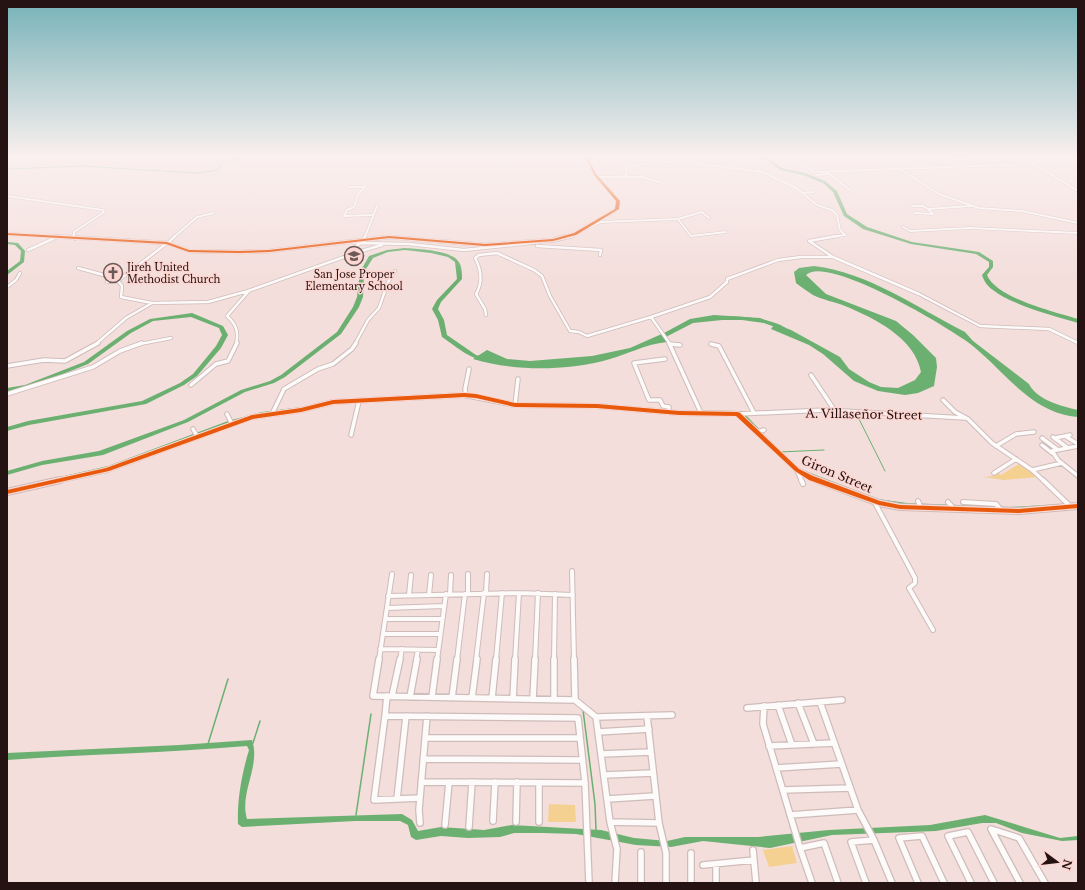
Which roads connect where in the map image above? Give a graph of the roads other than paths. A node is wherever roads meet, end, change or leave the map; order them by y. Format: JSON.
{"nodes":[{"id":1,"x":15,"y":197,"type":"edge"},
{"id":2,"x":357,"y":197,"type":"edge"},
{"id":3,"x":614,"y":197,"type":"edge"},
{"id":4,"x":806,"y":197,"type":"edge"},
{"id":5,"x":946,"y":197,"type":"edge"},
{"id":6,"x":377,"y":206,"type":"dead end"},
{"id":7,"x":912,"y":206,"type":"dead end"},
{"id":8,"x":974,"y":206,"type":"junction"},
{"id":9,"x":928,"y":209,"type":"junction"},
{"id":10,"x":214,"y":213,"type":"dead end"},
{"id":11,"x":915,"y":213,"type":"dead end"},
{"id":12,"x":372,"y":215,"type":"junction"},
{"id":13,"x":709,"y":218,"type":"dead end"},
{"id":14,"x":678,"y":219,"type":"junction"},
{"id":15,"x":599,"y":221,"type":"junction"},
{"id":16,"x":1078,"y":223,"type":"edge"},
{"id":17,"x":903,"y":227,"type":"dead end"},
{"id":18,"x":726,"y":232,"type":"dead end"},
{"id":19,"x":1078,"y":233,"type":"edge"},
{"id":20,"x":7,"y":234,"type":"edge"},
{"id":21,"x":57,"y":237,"type":"junction"},
{"id":22,"x":75,"y":239,"type":"junction"},
{"id":23,"x":364,"y":239,"type":"junction"},
{"id":24,"x":567,"y":240,"type":"junction"},
{"id":25,"x":351,"y":242,"type":"junction"},
{"id":26,"x":168,"y":243,"type":"junction"},
{"id":27,"x":360,"y":243,"type":"junction"},
{"id":28,"x":386,"y":243,"type":"junction"},
{"id":29,"x":508,"y":244,"type":"junction"},
{"id":30,"x":537,"y":246,"type":"dead end"},
{"id":31,"x":495,"y":247,"type":"junction"},
{"id":32,"x":568,"y":248,"type":"junction"},
{"id":33,"x":28,"y":250,"type":"dead end"},
{"id":34,"x":358,"y":252,"type":"junction"},
{"id":35,"x":497,"y":253,"type":"junction"},
{"id":36,"x":600,"y":255,"type":"dead end"},
{"id":37,"x":833,"y":257,"type":"junction"},
{"id":38,"x":78,"y":268,"type":"dead end"},
{"id":39,"x":395,"y":271,"type":"dead end"},
{"id":40,"x":20,"y":273,"type":"dead end"},
{"id":41,"x":118,"y":281,"type":"junction"},
{"id":42,"x":7,"y":287,"type":"edge"},
{"id":43,"x":248,"y":291,"type":"junction"},
{"id":44,"x":152,"y":302,"type":"junction"},
{"id":45,"x":486,"y":315,"type":"dead end"},
{"id":46,"x":651,"y":318,"type":"junction"},
{"id":47,"x":171,"y":338,"type":"dead end"},
{"id":48,"x":669,"y":343,"type":"junction"},
{"id":49,"x":1078,"y":343,"type":"edge"},
{"id":50,"x":711,"y":344,"type":"dead end"},
{"id":51,"x":680,"y":345,"type":"dead end"},
{"id":52,"x":665,"y":359,"type":"dead end"},
{"id":53,"x":7,"y":366,"type":"edge"},
{"id":54,"x":469,"y":370,"type":"dead end"},
{"id":55,"x":811,"y":375,"type":"dead end"},
{"id":56,"x":518,"y":379,"type":"dead end"},
{"id":57,"x":191,"y":385,"type":"dead end"},
{"id":58,"x":7,"y":394,"type":"edge"},
{"id":59,"x":466,"y":394,"type":"junction"},
{"id":60,"x":359,"y":400,"type":"junction"},
{"id":61,"x":942,"y":400,"type":"dead end"},
{"id":62,"x":515,"y":404,"type":"junction"},
{"id":63,"x":669,"y":411,"type":"junction"},
{"id":64,"x":835,"y":411,"type":"junction"},
{"id":65,"x":272,"y":412,"type":"junction"},
{"id":66,"x":701,"y":412,"type":"junction"},
{"id":67,"x":754,"y":413,"type":"junction"},
{"id":68,"x":226,"y":414,"type":"dead end"},
{"id":69,"x":742,"y":414,"type":"junction"},
{"id":70,"x":965,"y":418,"type":"junction"},
{"id":71,"x":231,"y":422,"type":"junction"},
{"id":72,"x":193,"y":429,"type":"dead end"},
{"id":73,"x":1034,"y":432,"type":"dead end"},
{"id":74,"x":196,"y":435,"type":"junction"},
{"id":75,"x":351,"y":435,"type":"dead end"},
{"id":76,"x":1070,"y":435,"type":"dead end"},
{"id":77,"x":1065,"y":436,"type":"junction"},
{"id":78,"x":1042,"y":438,"type":"dead end"},
{"id":79,"x":1042,"y":445,"type":"dead end"},
{"id":80,"x":1078,"y":445,"type":"edge"},
{"id":81,"x":996,"y":446,"type":"junction"},
{"id":82,"x":1068,"y":448,"type":"junction"},
{"id":83,"x":1058,"y":450,"type":"junction"},
{"id":84,"x":1052,"y":453,"type":"junction"},
{"id":85,"x":1016,"y":459,"type":"junction"},
{"id":86,"x":1062,"y":462,"type":"junction"},
{"id":87,"x":1032,"y":470,"type":"junction"},
{"id":88,"x":798,"y":471,"type":"junction"},
{"id":89,"x":994,"y":473,"type":"dead end"},
{"id":90,"x":1078,"y":476,"type":"edge"},
{"id":91,"x":803,"y":484,"type":"dead end"},
{"id":92,"x":7,"y":492,"type":"edge"},
{"id":93,"x":874,"y":501,"type":"junction"},
{"id":94,"x":963,"y":502,"type":"dead end"},
{"id":95,"x":1069,"y":506,"type":"junction"},
{"id":96,"x":1078,"y":506,"type":"edge"},
{"id":97,"x":999,"y":508,"type":"junction"},
{"id":98,"x":572,"y":571,"type":"dead end"},
{"id":99,"x":392,"y":574,"type":"dead end"},
{"id":100,"x":468,"y":574,"type":"dead end"},
{"id":101,"x":487,"y":574,"type":"dead end"},
{"id":102,"x":411,"y":575,"type":"dead end"},
{"id":103,"x":432,"y":575,"type":"dead end"},
{"id":104,"x":451,"y":575,"type":"dead end"},
{"id":105,"x":520,"y":592,"type":"junction"},
{"id":106,"x":485,"y":593,"type":"junction"},
{"id":107,"x":502,"y":593,"type":"junction"},
{"id":108,"x":448,"y":594,"type":"junction"},
{"id":109,"x":466,"y":594,"type":"junction"},
{"id":110,"x":538,"y":594,"type":"junction"},
{"id":111,"x":556,"y":594,"type":"junction"},
{"id":112,"x":409,"y":595,"type":"junction"},
{"id":113,"x":429,"y":595,"type":"junction"},
{"id":114,"x":573,"y":595,"type":"junction"},
{"id":115,"x":388,"y":596,"type":"junction"},
{"id":116,"x":444,"y":606,"type":"junction"},
{"id":117,"x":387,"y":608,"type":"junction"},
{"id":118,"x":385,"y":619,"type":"junction"},
{"id":119,"x":442,"y":619,"type":"junction"},
{"id":120,"x":932,"y":630,"type":"dead end"},
{"id":121,"x":383,"y":634,"type":"junction"},
{"id":122,"x":440,"y":634,"type":"junction"},
{"id":123,"x":380,"y":649,"type":"junction"},
{"id":124,"x":402,"y":649,"type":"junction"},
{"id":125,"x":418,"y":650,"type":"junction"},
{"id":126,"x":438,"y":650,"type":"junction"},
{"id":127,"x":390,"y":696,"type":"junction"},
{"id":128,"x":410,"y":697,"type":"junction"},
{"id":129,"x":432,"y":697,"type":"junction"},
{"id":130,"x":452,"y":698,"type":"junction"},
{"id":131,"x":472,"y":698,"type":"junction"},
{"id":132,"x":492,"y":698,"type":"junction"},
{"id":133,"x":513,"y":698,"type":"junction"},
{"id":134,"x":533,"y":699,"type":"junction"},
{"id":135,"x":554,"y":699,"type":"junction"},
{"id":136,"x":575,"y":700,"type":"junction"},
{"id":137,"x":842,"y":700,"type":"dead end"},
{"id":138,"x":820,"y":702,"type":"junction"},
{"id":139,"x":798,"y":703,"type":"junction"},
{"id":140,"x":778,"y":705,"type":"junction"},
{"id":141,"x":764,"y":706,"type":"junction"},
{"id":142,"x":747,"y":708,"type":"dead end"},
{"id":143,"x":672,"y":715,"type":"dead end"},
{"id":144,"x":384,"y":716,"type":"junction"},
{"id":145,"x":406,"y":716,"type":"junction"},
{"id":146,"x":427,"y":716,"type":"junction"},
{"id":147,"x":647,"y":716,"type":"junction"},
{"id":148,"x":596,"y":717,"type":"junction"},
{"id":149,"x":649,"y":729,"type":"junction"},
{"id":150,"x":598,"y":732,"type":"junction"},
{"id":151,"x":425,"y":738,"type":"junction"},
{"id":152,"x":580,"y":738,"type":"junction"},
{"id":153,"x":834,"y":743,"type":"junction"},
{"id":154,"x":814,"y":744,"type":"junction"},
{"id":155,"x":792,"y":745,"type":"junction"},
{"id":156,"x":769,"y":746,"type":"junction"},
{"id":157,"x":651,"y":752,"type":"junction"},
{"id":158,"x":601,"y":754,"type":"junction"},
{"id":159,"x":423,"y":759,"type":"junction"},
{"id":160,"x":582,"y":760,"type":"junction"},
{"id":161,"x":841,"y":764,"type":"junction"},
{"id":162,"x":776,"y":768,"type":"junction"},
{"id":163,"x":653,"y":773,"type":"junction"},
{"id":164,"x":604,"y":775,"type":"junction"},
{"id":165,"x":421,"y":782,"type":"junction"},
{"id":166,"x":449,"y":782,"type":"junction"},
{"id":167,"x":472,"y":782,"type":"junction"},
{"id":168,"x":495,"y":782,"type":"junction"},
{"id":169,"x":517,"y":782,"type":"junction"},
{"id":170,"x":539,"y":783,"type":"junction"},
{"id":171,"x":585,"y":783,"type":"junction"},
{"id":172,"x":850,"y":788,"type":"junction"},
{"id":173,"x":783,"y":790,"type":"junction"},
{"id":174,"x":656,"y":796,"type":"junction"},
{"id":175,"x":420,"y":798,"type":"junction"},
{"id":176,"x":397,"y":799,"type":"junction"},
{"id":177,"x":607,"y":799,"type":"junction"},
{"id":178,"x":858,"y":810,"type":"junction"},
{"id":179,"x":790,"y":815,"type":"junction"},
{"id":180,"x":493,"y":821,"type":"dead end"},
{"id":181,"x":516,"y":822,"type":"dead end"},
{"id":182,"x":539,"y":822,"type":"dead end"},
{"id":183,"x":610,"y":822,"type":"junction"},
{"id":184,"x":420,"y":823,"type":"dead end"},
{"id":185,"x":659,"y":823,"type":"junction"},
{"id":186,"x":445,"y":825,"type":"dead end"},
{"id":187,"x":469,"y":827,"type":"dead end"},
{"id":188,"x":874,"y":840,"type":"junction"},
{"id":189,"x":800,"y":848,"type":"junction"},
{"id":190,"x":753,"y":850,"type":"dead end"},
{"id":191,"x":642,"y":852,"type":"dead end"},
{"id":192,"x":691,"y":853,"type":"dead end"},
{"id":193,"x":754,"y":860,"type":"junction"},
{"id":194,"x":716,"y":864,"type":"junction"},
{"id":195,"x":703,"y":865,"type":"dead end"},
{"id":196,"x":589,"y":883,"type":"edge"},
{"id":197,"x":615,"y":883,"type":"edge"},
{"id":198,"x":640,"y":883,"type":"edge"},
{"id":199,"x":666,"y":883,"type":"edge"},
{"id":200,"x":691,"y":883,"type":"edge"},
{"id":201,"x":716,"y":883,"type":"edge"},
{"id":202,"x":756,"y":883,"type":"edge"},
{"id":203,"x":812,"y":883,"type":"edge"},
{"id":204,"x":838,"y":883,"type":"edge"},
{"id":205,"x":866,"y":883,"type":"edge"},
{"id":206,"x":892,"y":883,"type":"edge"},
{"id":207,"x":918,"y":883,"type":"edge"},
{"id":208,"x":944,"y":883,"type":"edge"},
{"id":209,"x":971,"y":883,"type":"edge"},
{"id":210,"x":994,"y":883,"type":"edge"},
{"id":211,"x":1020,"y":883,"type":"edge"},
{"id":212,"x":1045,"y":883,"type":"edge"}],
"edges":[{"from":1,"to":22,"type":"street"},
{"from":2,"to":12,"type":"street"},
{"from":3,"to":15,"type":"street"},
{"from":4,"to":37,"type":"street"},
{"from":5,"to":8,"type":"street"},
{"from":6,"to":12,"type":"street"},
{"from":7,"to":9,"type":"street"},
{"from":8,"to":9,"type":"street"},
{"from":8,"to":16,"type":"street"},
{"from":9,"to":11,"type":"street"},
{"from":10,"to":26,"type":"street"},
{"from":12,"to":23,"type":"street"},
{"from":13,"to":14,"type":"street"},
{"from":14,"to":15,"type":"street"},
{"from":14,"to":18,"type":"street"},
{"from":15,"to":24,"type":"street"},
{"from":17,"to":19,"type":"street"},
{"from":20,"to":21,"type":"street"},
{"from":21,"to":22,"type":"street"},
{"from":21,"to":33,"type":"street"},
{"from":22,"to":26,"type":"street"},
{"from":23,"to":25,"type":"street"},
{"from":23,"to":29,"type":"street"},
{"from":24,"to":29,"type":"street"},
{"from":24,"to":32,"type":"street"},
{"from":25,"to":26,"type":"street"},
{"from":25,"to":27,"type":"street"},
{"from":26,"to":41,"type":"street"},
{"from":27,"to":28,"type":"street"},
{"from":27,"to":34,"type":"street"},
{"from":28,"to":31,"type":"street"},
{"from":28,"to":34,"type":"street"},
{"from":29,"to":31,"type":"street"},
{"from":30,"to":32,"type":"street"},
{"from":31,"to":35,"type":"street"},
{"from":32,"to":36,"type":"street"},
{"from":34,"to":43,"type":"street"},
{"from":35,"to":45,"type":"street"},
{"from":35,"to":46,"type":"street"},
{"from":37,"to":46,"type":"street"},
{"from":37,"to":49,"type":"street"},
{"from":38,"to":41,"type":"street"},
{"from":39,"to":65,"type":"street"},
{"from":40,"to":42,"type":"street"},
{"from":41,"to":44,"type":"street"},
{"from":43,"to":44,"type":"street"},
{"from":43,"to":57,"type":"street"},
{"from":44,"to":53,"type":"street"},
{"from":46,"to":48,"type":"street"},
{"from":47,"to":58,"type":"street"},
{"from":48,"to":51,"type":"street"},
{"from":48,"to":66,"type":"street"},
{"from":50,"to":67,"type":"street"},
{"from":52,"to":63,"type":"street"},
{"from":54,"to":59,"type":"street"},
{"from":55,"to":64,"type":"street"},
{"from":56,"to":62,"type":"street"},
{"from":59,"to":60,"type":"street"},
{"from":59,"to":62,"type":"street"},
{"from":60,"to":65,"type":"street"},
{"from":60,"to":75,"type":"street"},
{"from":61,"to":70,"type":"street"},
{"from":62,"to":63,"type":"street"},
{"from":63,"to":66,"type":"street"},
{"from":64,"to":67,"type":"street","name":"A. Villaseñor Street"},
{"from":64,"to":70,"type":"street","name":"A. Villaseñor Street"},
{"from":65,"to":71,"type":"street"},
{"from":66,"to":69,"type":"street"},
{"from":67,"to":69,"type":"street","name":"A. Villaseñor Street"},
{"from":68,"to":71,"type":"street"},
{"from":69,"to":88,"type":"street","name":"Giron Street"},
{"from":70,"to":81,"type":"street"},
{"from":71,"to":74,"type":"street"},
{"from":72,"to":74,"type":"street"},
{"from":73,"to":81,"type":"street"},
{"from":74,"to":92,"type":"street"},
{"from":76,"to":77,"type":"street"},
{"from":77,"to":80,"type":"street"},
{"from":77,"to":82,"type":"street"},
{"from":78,"to":83,"type":"street"},
{"from":79,"to":84,"type":"street"},
{"from":80,"to":82,"type":"street"},
{"from":81,"to":85,"type":"street"},
{"from":82,"to":83,"type":"street"},
{"from":83,"to":84,"type":"street"},
{"from":84,"to":86,"type":"street"},
{"from":85,"to":87,"type":"street"},
{"from":85,"to":89,"type":"street"},
{"from":86,"to":87,"type":"street"},
{"from":86,"to":90,"type":"street"},
{"from":87,"to":95,"type":"street"},
{"from":88,"to":91,"type":"street"},
{"from":88,"to":93,"type":"street","name":"Giron Street"},
{"from":93,"to":97,"type":"street","name":"Giron Street"},
{"from":93,"to":120,"type":"street"},
{"from":94,"to":97,"type":"street"},
{"from":95,"to":96,"type":"street","name":"Giron Street"},
{"from":95,"to":97,"type":"street","name":"Giron Street"},
{"from":98,"to":114,"type":"street"},
{"from":99,"to":115,"type":"street"},
{"from":100,"to":109,"type":"street"},
{"from":101,"to":106,"type":"street"},
{"from":102,"to":112,"type":"street"},
{"from":103,"to":113,"type":"street"},
{"from":104,"to":108,"type":"street"},
{"from":105,"to":107,"type":"street"},
{"from":105,"to":110,"type":"street"},
{"from":105,"to":133,"type":"street"},
{"from":106,"to":107,"type":"street"},
{"from":106,"to":109,"type":"street"},
{"from":106,"to":131,"type":"street"},
{"from":107,"to":132,"type":"street"},
{"from":108,"to":109,"type":"street"},
{"from":108,"to":113,"type":"street"},
{"from":108,"to":116,"type":"street"},
{"from":109,"to":130,"type":"street"},
{"from":110,"to":111,"type":"street"},
{"from":110,"to":134,"type":"street"},
{"from":111,"to":114,"type":"street"},
{"from":111,"to":135,"type":"street"},
{"from":112,"to":113,"type":"street"},
{"from":112,"to":115,"type":"street"},
{"from":114,"to":136,"type":"street"},
{"from":115,"to":117,"type":"street"},
{"from":116,"to":117,"type":"street"},
{"from":116,"to":119,"type":"street"},
{"from":117,"to":118,"type":"street"},
{"from":118,"to":119,"type":"street"},
{"from":118,"to":121,"type":"street"},
{"from":119,"to":122,"type":"street"},
{"from":121,"to":122,"type":"street"},
{"from":121,"to":123,"type":"street"},
{"from":122,"to":126,"type":"street"},
{"from":123,"to":124,"type":"street"},
{"from":123,"to":127,"type":"street"},
{"from":124,"to":125,"type":"street"},
{"from":124,"to":127,"type":"street"},
{"from":125,"to":126,"type":"street"},
{"from":125,"to":128,"type":"street"},
{"from":126,"to":129,"type":"street"},
{"from":127,"to":128,"type":"street"},
{"from":127,"to":144,"type":"street"},
{"from":128,"to":129,"type":"street"},
{"from":129,"to":130,"type":"street"},
{"from":130,"to":131,"type":"street"},
{"from":131,"to":132,"type":"street"},
{"from":132,"to":133,"type":"street"},
{"from":133,"to":134,"type":"street"},
{"from":134,"to":135,"type":"street"},
{"from":135,"to":136,"type":"street"},
{"from":136,"to":148,"type":"street"},
{"from":137,"to":138,"type":"street"},
{"from":138,"to":139,"type":"street"},
{"from":138,"to":153,"type":"street"},
{"from":139,"to":140,"type":"street"},
{"from":139,"to":154,"type":"street"},
{"from":140,"to":141,"type":"street"},
{"from":140,"to":155,"type":"street"},
{"from":141,"to":142,"type":"street"},
{"from":141,"to":156,"type":"street"},
{"from":143,"to":147,"type":"street"},
{"from":144,"to":145,"type":"street"},
{"from":144,"to":176,"type":"street"},
{"from":145,"to":146,"type":"street"},
{"from":145,"to":176,"type":"street"},
{"from":146,"to":151,"type":"street"},
{"from":146,"to":152,"type":"street"},
{"from":147,"to":148,"type":"street"},
{"from":147,"to":149,"type":"street"},
{"from":148,"to":150,"type":"street"},
{"from":149,"to":150,"type":"street"},
{"from":149,"to":157,"type":"street"},
{"from":150,"to":158,"type":"street"},
{"from":151,"to":152,"type":"street"},
{"from":151,"to":159,"type":"street"},
{"from":152,"to":160,"type":"street"},
{"from":153,"to":154,"type":"street"},
{"from":153,"to":161,"type":"street"},
{"from":154,"to":155,"type":"street"},
{"from":155,"to":156,"type":"street"},
{"from":156,"to":162,"type":"street"},
{"from":157,"to":158,"type":"street"},
{"from":157,"to":163,"type":"street"},
{"from":158,"to":164,"type":"street"},
{"from":159,"to":160,"type":"street"},
{"from":159,"to":165,"type":"street"},
{"from":160,"to":171,"type":"street"},
{"from":161,"to":162,"type":"street"},
{"from":161,"to":172,"type":"street"},
{"from":162,"to":173,"type":"street"},
{"from":163,"to":164,"type":"street"},
{"from":163,"to":174,"type":"street"},
{"from":164,"to":177,"type":"street"},
{"from":165,"to":166,"type":"street"},
{"from":165,"to":175,"type":"street"},
{"from":166,"to":167,"type":"street"},
{"from":166,"to":186,"type":"street"},
{"from":167,"to":168,"type":"street"},
{"from":167,"to":187,"type":"street"},
{"from":168,"to":169,"type":"street"},
{"from":168,"to":180,"type":"street"},
{"from":169,"to":170,"type":"street"},
{"from":169,"to":181,"type":"street"},
{"from":170,"to":171,"type":"street"},
{"from":170,"to":182,"type":"street"},
{"from":171,"to":196,"type":"street"},
{"from":172,"to":173,"type":"street"},
{"from":172,"to":178,"type":"street"},
{"from":173,"to":179,"type":"street"},
{"from":174,"to":177,"type":"street"},
{"from":174,"to":185,"type":"street"},
{"from":175,"to":176,"type":"street"},
{"from":175,"to":184,"type":"street"},
{"from":177,"to":183,"type":"street"},
{"from":178,"to":179,"type":"street"},
{"from":178,"to":188,"type":"street"},
{"from":179,"to":189,"type":"street"},
{"from":183,"to":185,"type":"street"},
{"from":183,"to":197,"type":"street"},
{"from":185,"to":199,"type":"street"},
{"from":188,"to":205,"type":"street"},
{"from":188,"to":206,"type":"street"},
{"from":189,"to":203,"type":"street"},
{"from":189,"to":204,"type":"street"},
{"from":190,"to":193,"type":"street"},
{"from":191,"to":198,"type":"street"},
{"from":192,"to":200,"type":"street"},
{"from":193,"to":194,"type":"street"},
{"from":193,"to":202,"type":"street"},
{"from":194,"to":195,"type":"street"},
{"from":194,"to":201,"type":"street"},
{"from":207,"to":208,"type":"street"},
{"from":209,"to":210,"type":"street"},
{"from":211,"to":212,"type":"street"}]}
